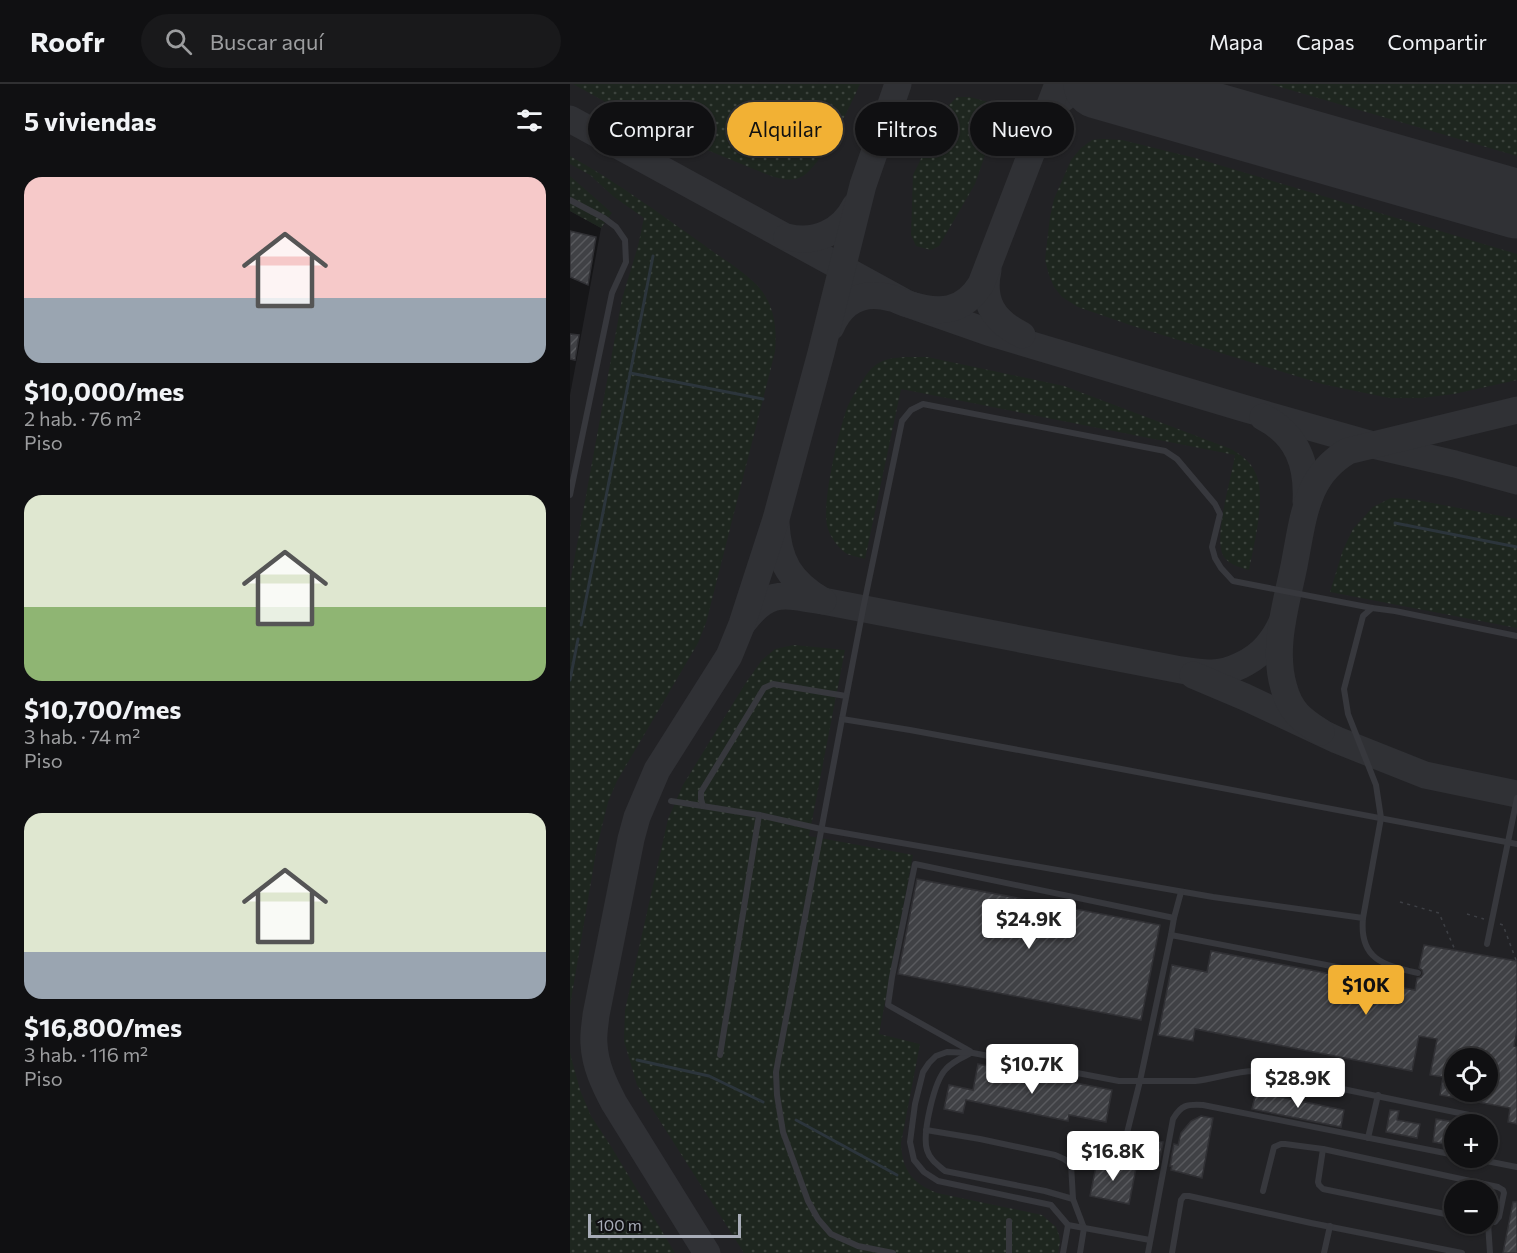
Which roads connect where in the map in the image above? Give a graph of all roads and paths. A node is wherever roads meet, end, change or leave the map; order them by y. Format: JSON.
{"nodes":[{"id":1,"x":570,"y":200,"type":"edge"},
{"id":2,"x":570,"y":495,"type":"edge"},
{"id":3,"x":1372,"y":608,"type":"junction"},
{"id":4,"x":1517,"y":636,"type":"edge"},
{"id":5,"x":846,"y":696,"type":"junction"},
{"id":6,"x":842,"y":719,"type":"junction"},
{"id":7,"x":1517,"y":798,"type":"edge"},
{"id":8,"x":671,"y":801,"type":"dead end"},
{"id":9,"x":703,"y":806,"type":"junction"},
{"id":10,"x":759,"y":815,"type":"junction"},
{"id":11,"x":1381,"y":818,"type":"junction"},
{"id":12,"x":821,"y":829,"type":"junction"},
{"id":13,"x":1509,"y":843,"type":"junction"},
{"id":14,"x":1517,"y":844,"type":"edge"},
{"id":15,"x":1181,"y":892,"type":"junction"},
{"id":16,"x":1400,"y":902,"type":"dead end"},
{"id":17,"x":1174,"y":918,"type":"junction"},
{"id":18,"x":1363,"y":918,"type":"junction"},
{"id":19,"x":1172,"y":935,"type":"junction"},
{"id":20,"x":1487,"y":944,"type":"dead end"},
{"id":21,"x":1455,"y":950,"type":"dead end"},
{"id":22,"x":973,"y":1053,"type":"junction"},
{"id":23,"x":720,"y":1055,"type":"dead end"},
{"id":24,"x":1140,"y":1082,"type":"junction"},
{"id":25,"x":1378,"y":1095,"type":"junction"},
{"id":26,"x":1465,"y":1114,"type":"edge"},
{"id":27,"x":926,"y":1130,"type":"junction"},
{"id":28,"x":1368,"y":1138,"type":"junction"},
{"id":29,"x":1323,"y":1149,"type":"junction"},
{"id":30,"x":1444,"y":1153,"type":"edge"},
{"id":31,"x":1498,"y":1163,"type":"edge"},
{"id":32,"x":1071,"y":1164,"type":"junction"},
{"id":33,"x":1517,"y":1167,"type":"edge"},
{"id":34,"x":1464,"y":1180,"type":"edge"},
{"id":35,"x":1498,"y":1187,"type":"edge"},
{"id":36,"x":1263,"y":1191,"type":"dead end"},
{"id":37,"x":1073,"y":1199,"type":"junction"},
{"id":38,"x":1444,"y":1214,"type":"edge"},
{"id":39,"x":1498,"y":1218,"type":"edge"},
{"id":40,"x":1009,"y":1221,"type":"dead end"},
{"id":41,"x":1068,"y":1225,"type":"junction"},
{"id":42,"x":1330,"y":1226,"type":"junction"},
{"id":43,"x":1084,"y":1228,"type":"junction"},
{"id":44,"x":1489,"y":1234,"type":"edge"},
{"id":45,"x":1150,"y":1240,"type":"junction"},
{"id":46,"x":893,"y":1253,"type":"edge"},
{"id":47,"x":1009,"y":1253,"type":"edge"},
{"id":48,"x":1063,"y":1253,"type":"edge"},
{"id":49,"x":1080,"y":1253,"type":"edge"},
{"id":50,"x":1148,"y":1253,"type":"edge"},
{"id":51,"x":1172,"y":1253,"type":"edge"},
{"id":52,"x":1324,"y":1253,"type":"edge"},
{"id":53,"x":1462,"y":1253,"type":"edge"},
{"id":54,"x":1490,"y":1253,"type":"edge"}],
"edges":[{"from":1,"to":2,"type":"lane"},
{"from":3,"to":4,"type":"lane"},
{"from":3,"to":5,"type":"lane"},
{"from":3,"to":11,"type":"lane"},
{"from":5,"to":6,"type":"lane"},
{"from":5,"to":9,"type":"lane"},
{"from":6,"to":11,"type":"lane"},
{"from":6,"to":12,"type":"lane"},
{"from":7,"to":13,"type":"lane"},
{"from":8,"to":9,"type":"lane"},
{"from":9,"to":10,"type":"lane"},
{"from":10,"to":12,"type":"lane"},
{"from":10,"to":23,"type":"lane"},
{"from":11,"to":13,"type":"lane"},
{"from":11,"to":18,"type":"lane"},
{"from":12,"to":15,"type":"lane"},
{"from":12,"to":46,"type":"lane"},
{"from":13,"to":14,"type":"lane"},
{"from":13,"to":20,"type":"lane"},
{"from":15,"to":17,"type":"lane"},
{"from":15,"to":18,"type":"lane"},
{"from":16,"to":21,"type":"path"},
{"from":17,"to":19,"type":"lane"},
{"from":17,"to":22,"type":"lane"},
{"from":18,"to":19,"type":"lane"},
{"from":19,"to":24,"type":"lane"},
{"from":22,"to":24,"type":"lane"},
{"from":22,"to":27,"type":"lane"},
{"from":22,"to":41,"type":"lane"},
{"from":24,"to":25,"type":"lane"},
{"from":24,"to":32,"type":"lane"},
{"from":25,"to":26,"type":"lane"},
{"from":25,"to":28,"type":"lane"},
{"from":27,"to":32,"type":"lane"},
{"from":27,"to":37,"type":"lane"},
{"from":28,"to":30,"type":"lane"},
{"from":28,"to":45,"type":"lane"},
{"from":29,"to":34,"type":"lane"},
{"from":29,"to":36,"type":"lane"},
{"from":29,"to":38,"type":"lane"},
{"from":31,"to":33,"type":"lane"},
{"from":32,"to":37,"type":"lane"},
{"from":35,"to":39,"type":"lane"},
{"from":37,"to":43,"type":"lane"},
{"from":40,"to":47,"type":"lane"},
{"from":41,"to":43,"type":"lane"},
{"from":41,"to":48,"type":"lane"},
{"from":42,"to":51,"type":"lane"},
{"from":42,"to":52,"type":"lane"},
{"from":42,"to":53,"type":"lane"},
{"from":43,"to":45,"type":"lane"},
{"from":43,"to":49,"type":"lane"},
{"from":44,"to":54,"type":"lane"},
{"from":45,"to":50,"type":"lane"}]}
